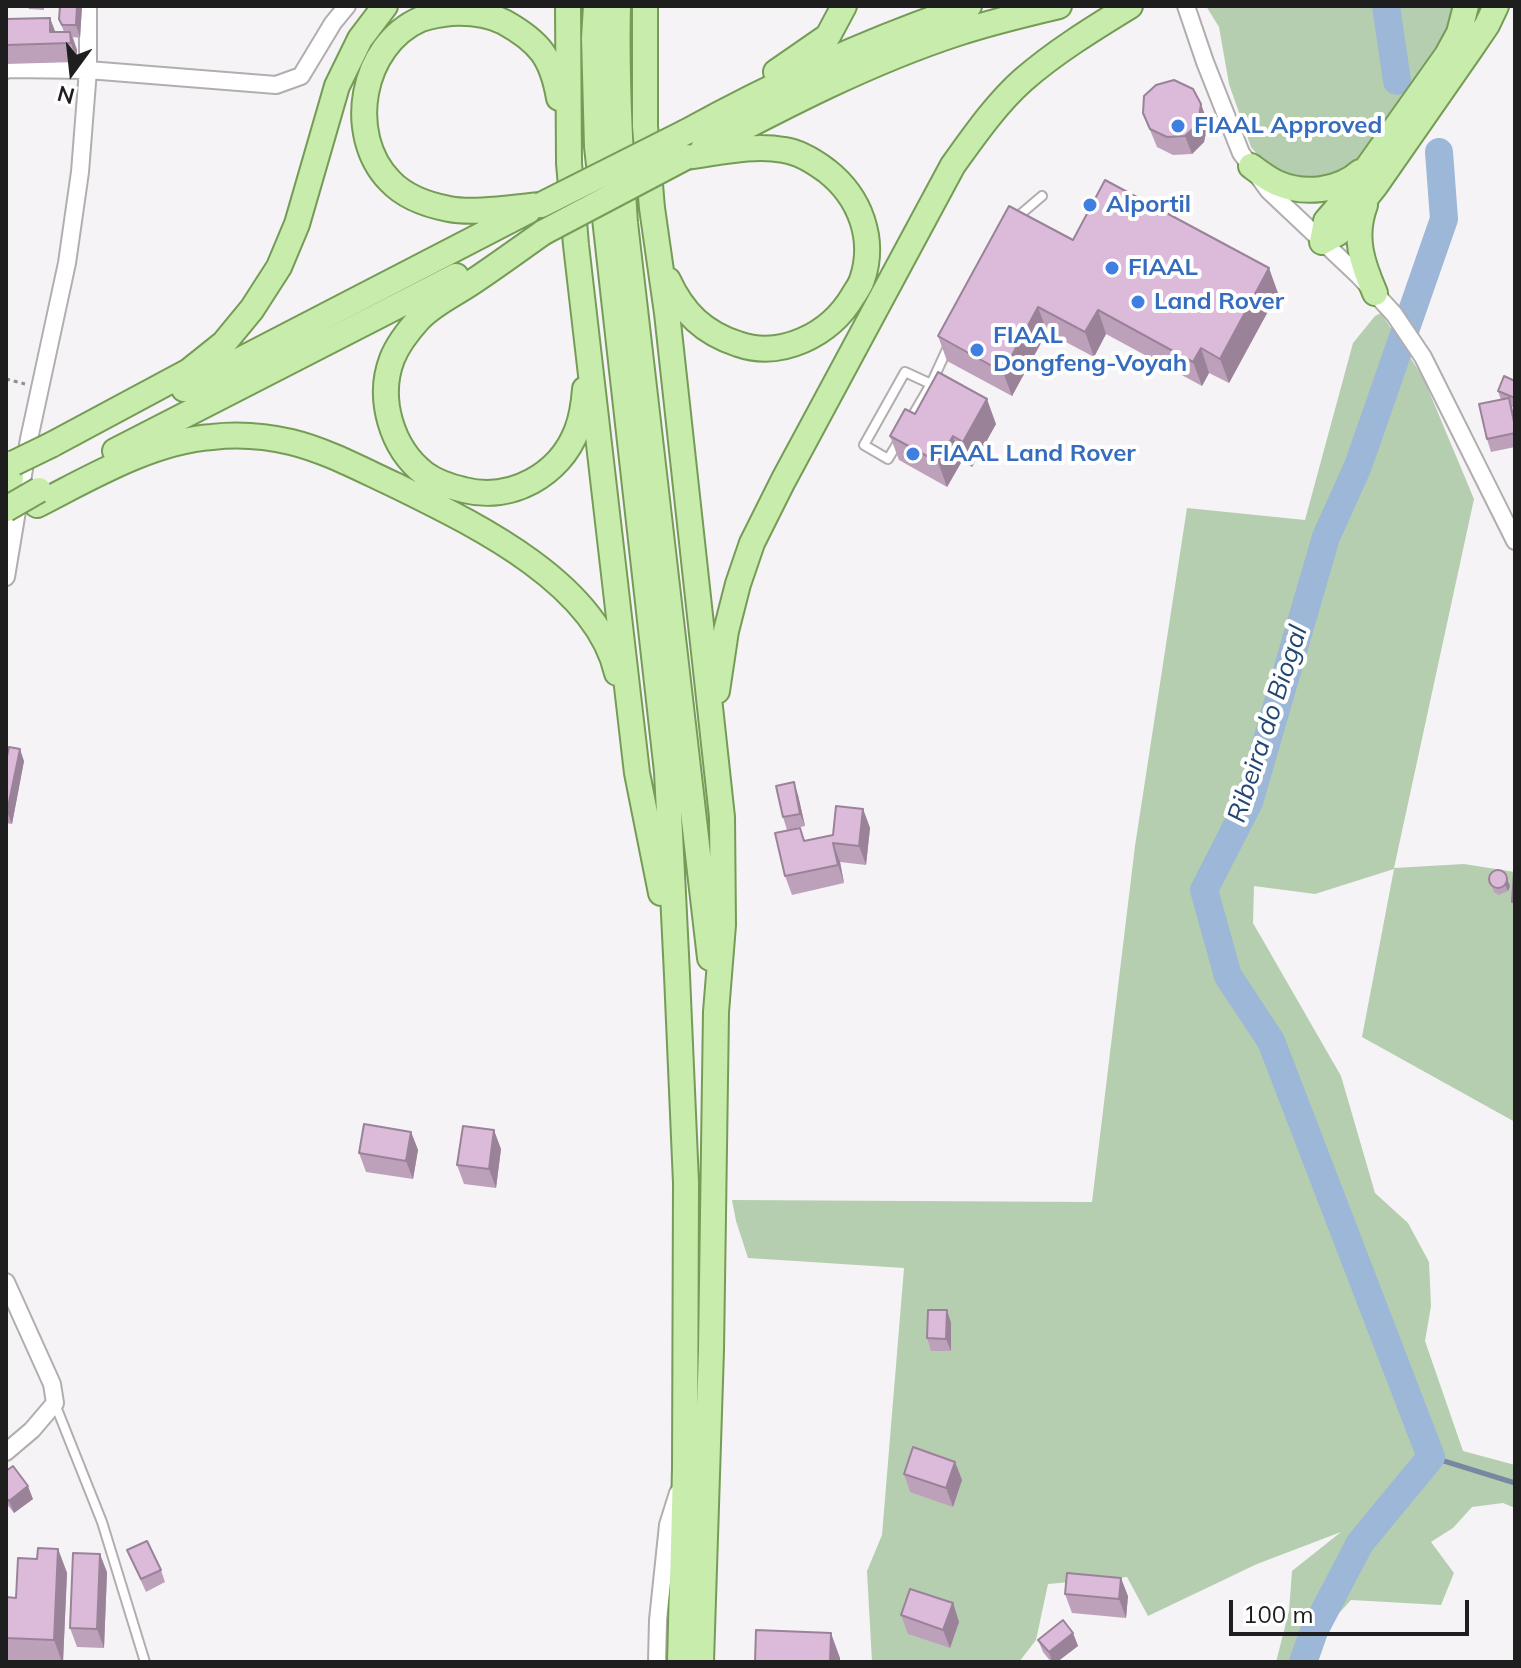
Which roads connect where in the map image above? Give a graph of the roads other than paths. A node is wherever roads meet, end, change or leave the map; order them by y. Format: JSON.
{"nodes":[{"id":1,"x":88,"y":6,"type":"edge"},
{"id":2,"x":347,"y":6,"type":"edge"},
{"id":3,"x":385,"y":6,"type":"edge"},
{"id":4,"x":568,"y":6,"type":"edge"},
{"id":5,"x":596,"y":6,"type":"edge"},
{"id":6,"x":618,"y":6,"type":"edge"},
{"id":7,"x":645,"y":6,"type":"edge"},
{"id":8,"x":844,"y":6,"type":"edge"},
{"id":9,"x":969,"y":6,"type":"edge"},
{"id":10,"x":1059,"y":6,"type":"edge"},
{"id":11,"x":1130,"y":6,"type":"edge"},
{"id":12,"x":1186,"y":6,"type":"edge"},
{"id":13,"x":1466,"y":6,"type":"edge"},
{"id":14,"x":1496,"y":6,"type":"edge"},
{"id":15,"x":6,"y":70,"type":"edge"},
{"id":16,"x":88,"y":70,"type":"junction"},
{"id":17,"x":726,"y":110,"type":"junction"},
{"id":18,"x":686,"y":157,"type":"junction"},
{"id":19,"x":569,"y":163,"type":"junction"},
{"id":20,"x":1251,"y":166,"type":"junction"},
{"id":21,"x":1372,"y":175,"type":"junction"},
{"id":22,"x":1042,"y":196,"type":"dead end"},
{"id":23,"x":541,"y":205,"type":"junction"},
{"id":24,"x":652,"y":208,"type":"junction"},
{"id":25,"x":1004,"y":229,"type":"edge"},
{"id":26,"x":544,"y":232,"type":"junction"},
{"id":27,"x":1322,"y":242,"type":"junction"},
{"id":28,"x":1375,"y":293,"type":"junction"},
{"id":29,"x":587,"y":338,"type":"junction"},
{"id":30,"x":950,"y":342,"type":"edge"},
{"id":31,"x":931,"y":384,"type":"junction"},
{"id":32,"x":48,"y":453,"type":"junction"},
{"id":33,"x":9,"y":472,"type":"edge"},
{"id":34,"x":38,"y":498,"type":"junction"},
{"id":35,"x":6,"y":509,"type":"edge"},
{"id":36,"x":6,"y":522,"type":"edge"},
{"id":37,"x":1515,"y":541,"type":"edge"},
{"id":38,"x":6,"y":577,"type":"edge"},
{"id":39,"x":715,"y":750,"type":"junction"},
{"id":40,"x":637,"y":773,"type":"junction"},
{"id":41,"x":677,"y":975,"type":"junction"},
{"id":42,"x":716,"y":1012,"type":"junction"},
{"id":43,"x":6,"y":1282,"type":"edge"},
{"id":44,"x":55,"y":1403,"type":"junction"},
{"id":45,"x":6,"y":1452,"type":"edge"},
{"id":46,"x":685,"y":1469,"type":"junction"},
{"id":47,"x":145,"y":1662,"type":"edge"},
{"id":48,"x":657,"y":1662,"type":"edge"},
{"id":49,"x":680,"y":1662,"type":"edge"},
{"id":50,"x":701,"y":1662,"type":"edge"}],
"edges":[{"from":1,"to":16,"type":"street"},
{"from":2,"to":16,"type":"street"},
{"from":3,"to":32,"type":"main road"},
{"from":4,"to":19,"type":"main road"},
{"from":5,"to":41,"type":"main road"},
{"from":6,"to":42,"type":"main road"},
{"from":7,"to":24,"type":"main road"},
{"from":8,"to":17,"type":"main road"},
{"from":9,"to":17,"type":"main road"},
{"from":10,"to":18,"type":"main road"},
{"from":11,"to":39,"type":"main road"},
{"from":12,"to":20,"type":"street"},
{"from":13,"to":21,"type":"main road"},
{"from":14,"to":21,"type":"main road"},
{"from":15,"to":16,"type":"street"},
{"from":16,"to":38,"type":"street"},
{"from":17,"to":23,"type":"main road","bridge":true},
{"from":18,"to":24,"type":"main road"},
{"from":18,"to":26,"type":"main road","bridge":true},
{"from":19,"to":23,"type":"main road"},
{"from":19,"to":29,"type":"main road"},
{"from":20,"to":21,"type":"main road"},
{"from":20,"to":27,"type":"street"},
{"from":21,"to":27,"type":"main road"},
{"from":21,"to":28,"type":"main road"},
{"from":22,"to":25,"type":"lane"},
{"from":23,"to":32,"type":"main road"},
{"from":24,"to":39,"type":"main road"},
{"from":26,"to":29,"type":"main road"},
{"from":26,"to":34,"type":"main road"},
{"from":27,"to":28,"type":"street"},
{"from":28,"to":37,"type":"street"},
{"from":29,"to":40,"type":"main road"},
{"from":30,"to":31,"type":"lane"},
{"from":31,"to":31,"type":"lane"},
{"from":32,"to":33,"type":"main road","bridge":true},
{"from":34,"to":35,"type":"main road","bridge":true},
{"from":34,"to":36,"type":"main road"},
{"from":34,"to":40,"type":"main road"},
{"from":39,"to":42,"type":"main road"},
{"from":40,"to":41,"type":"main road"},
{"from":41,"to":46,"type":"main road"},
{"from":42,"to":50,"type":"main road"},
{"from":43,"to":44,"type":"street"},
{"from":44,"to":45,"type":"street"},
{"from":44,"to":47,"type":"lane"},
{"from":46,"to":48,"type":"street"},
{"from":46,"to":49,"type":"main road"}]}
